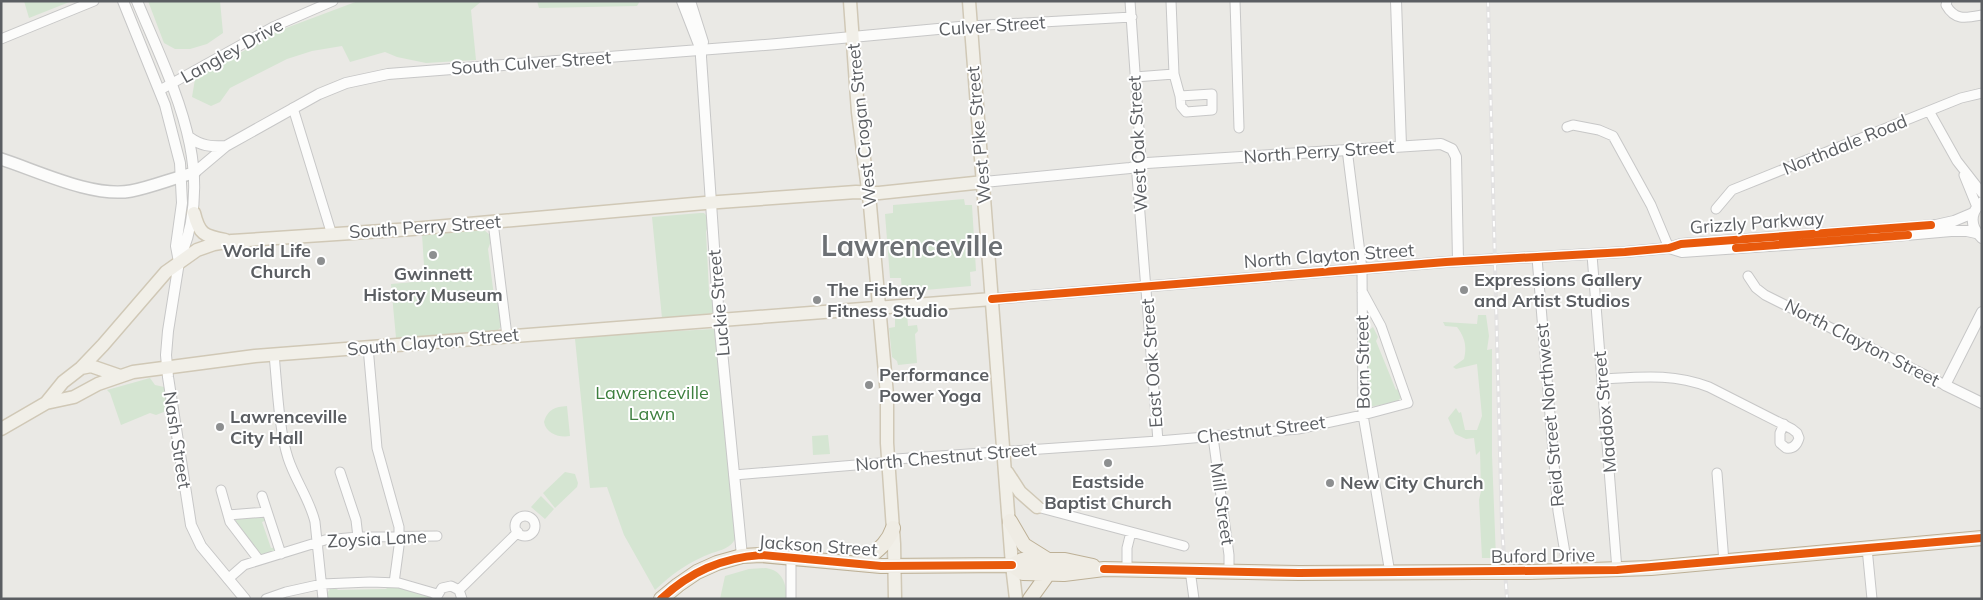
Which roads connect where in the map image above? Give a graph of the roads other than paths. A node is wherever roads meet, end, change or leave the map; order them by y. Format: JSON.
{"nodes":[{"id":1,"x":94,"y":1,"type":"edge"},
{"id":2,"x":123,"y":1,"type":"edge"},
{"id":3,"x":137,"y":1,"type":"edge"},
{"id":4,"x":333,"y":1,"type":"edge"},
{"id":5,"x":682,"y":1,"type":"edge"},
{"id":6,"x":690,"y":1,"type":"edge"},
{"id":7,"x":850,"y":1,"type":"edge"},
{"id":8,"x":969,"y":1,"type":"edge"},
{"id":9,"x":1130,"y":1,"type":"edge"},
{"id":10,"x":1171,"y":1,"type":"edge"},
{"id":11,"x":1235,"y":1,"type":"edge"},
{"id":12,"x":1396,"y":1,"type":"edge"},
{"id":13,"x":1947,"y":1,"type":"edge"},
{"id":14,"x":1982,"y":15,"type":"edge"},
{"id":15,"x":1132,"y":16,"type":"junction"},
{"id":16,"x":970,"y":26,"type":"junction"},
{"id":17,"x":853,"y":37,"type":"junction"},
{"id":18,"x":1,"y":39,"type":"edge"},
{"id":19,"x":701,"y":50,"type":"junction"},
{"id":20,"x":1174,"y":74,"type":"junction"},
{"id":21,"x":1135,"y":77,"type":"junction"},
{"id":22,"x":172,"y":84,"type":"junction"},
{"id":23,"x":160,"y":90,"type":"junction"},
{"id":24,"x":1982,"y":93,"type":"edge"},
{"id":25,"x":1180,"y":96,"type":"dead end"},
{"id":26,"x":293,"y":108,"type":"junction"},
{"id":27,"x":1929,"y":111,"type":"junction"},
{"id":28,"x":1567,"y":127,"type":"dead end"},
{"id":29,"x":1239,"y":128,"type":"dead end"},
{"id":30,"x":188,"y":137,"type":"junction"},
{"id":31,"x":226,"y":146,"type":"junction"},
{"id":32,"x":1401,"y":146,"type":"junction"},
{"id":33,"x":1347,"y":150,"type":"junction"},
{"id":34,"x":1,"y":159,"type":"edge"},
{"id":35,"x":1957,"y":161,"type":"junction"},
{"id":36,"x":1139,"y":166,"type":"junction"},
{"id":37,"x":194,"y":173,"type":"junction"},
{"id":38,"x":181,"y":176,"type":"junction"},
{"id":39,"x":984,"y":182,"type":"junction"},
{"id":40,"x":868,"y":193,"type":"junction"},
{"id":41,"x":1982,"y":193,"type":"edge"},
{"id":42,"x":711,"y":203,"type":"junction"},
{"id":43,"x":1977,"y":208,"type":"edge"},
{"id":44,"x":1716,"y":209,"type":"dead end"},
{"id":45,"x":194,"y":213,"type":"junction"},
{"id":46,"x":493,"y":222,"type":"junction"},
{"id":47,"x":332,"y":235,"type":"junction"},
{"id":48,"x":1980,"y":237,"type":"edge"},
{"id":49,"x":232,"y":241,"type":"junction"},
{"id":50,"x":1669,"y":248,"type":"junction"},
{"id":51,"x":1592,"y":255,"type":"junction"},
{"id":52,"x":1537,"y":258,"type":"junction"},
{"id":53,"x":179,"y":262,"type":"junction"},
{"id":54,"x":1458,"y":262,"type":"junction"},
{"id":55,"x":1362,"y":269,"type":"junction"},
{"id":56,"x":1748,"y":276,"type":"dead end"},
{"id":57,"x":1147,"y":286,"type":"junction"},
{"id":58,"x":1362,"y":291,"type":"junction"},
{"id":59,"x":992,"y":299,"type":"junction"},
{"id":60,"x":878,"y":308,"type":"junction"},
{"id":61,"x":1982,"y":312,"type":"edge"},
{"id":62,"x":719,"y":320,"type":"junction"},
{"id":63,"x":507,"y":336,"type":"junction"},
{"id":64,"x":368,"y":347,"type":"junction"},
{"id":65,"x":274,"y":354,"type":"junction"},
{"id":66,"x":167,"y":366,"type":"junction"},
{"id":67,"x":81,"y":368,"type":"junction"},
{"id":68,"x":120,"y":376,"type":"junction"},
{"id":69,"x":1602,"y":379,"type":"junction"},
{"id":70,"x":1945,"y":385,"type":"junction"},
{"id":71,"x":46,"y":403,"type":"junction"},
{"id":72,"x":1982,"y":403,"type":"edge"},
{"id":73,"x":1363,"y":415,"type":"junction"},
{"id":74,"x":1784,"y":424,"type":"dead end"},
{"id":75,"x":1,"y":429,"type":"edge"},
{"id":76,"x":1213,"y":437,"type":"junction"},
{"id":77,"x":1158,"y":441,"type":"junction"},
{"id":78,"x":1004,"y":451,"type":"junction"},
{"id":79,"x":888,"y":461,"type":"junction"},
{"id":80,"x":1005,"y":468,"type":"junction"},
{"id":81,"x":340,"y":472,"type":"dead end"},
{"id":82,"x":1717,"y":473,"type":"dead end"},
{"id":83,"x":734,"y":475,"type":"junction"},
{"id":84,"x":221,"y":490,"type":"dead end"},
{"id":85,"x":262,"y":496,"type":"dead end"},
{"id":86,"x":1037,"y":508,"type":"junction"},
{"id":87,"x":267,"y":512,"type":"junction"},
{"id":88,"x":228,"y":515,"type":"junction"},
{"id":89,"x":1009,"y":518,"type":"junction"},
{"id":90,"x":893,"y":528,"type":"junction"},
{"id":91,"x":518,"y":532,"type":"dead end"},
{"id":92,"x":1131,"y":532,"type":"junction"},
{"id":93,"x":437,"y":536,"type":"dead end"},
{"id":94,"x":358,"y":537,"type":"junction"},
{"id":95,"x":400,"y":537,"type":"junction"},
{"id":96,"x":1982,"y":538,"type":"edge"},
{"id":97,"x":318,"y":542,"type":"junction"},
{"id":98,"x":1184,"y":546,"type":"dead end"},
{"id":99,"x":1867,"y":548,"type":"junction"},
{"id":100,"x":281,"y":554,"type":"junction"},
{"id":101,"x":742,"y":556,"type":"junction"},
{"id":102,"x":791,"y":558,"type":"junction"},
{"id":103,"x":259,"y":560,"type":"junction"},
{"id":104,"x":1724,"y":562,"type":"junction"},
{"id":105,"x":861,"y":564,"type":"junction"},
{"id":106,"x":894,"y":566,"type":"junction"},
{"id":107,"x":1012,"y":566,"type":"junction"},
{"id":108,"x":1048,"y":567,"type":"junction"},
{"id":109,"x":1127,"y":569,"type":"junction"},
{"id":110,"x":1190,"y":570,"type":"junction"},
{"id":111,"x":1617,"y":570,"type":"junction"},
{"id":112,"x":1230,"y":571,"type":"junction"},
{"id":113,"x":1568,"y":571,"type":"junction"},
{"id":114,"x":1390,"y":573,"type":"junction"},
{"id":115,"x":228,"y":579,"type":"junction"},
{"id":116,"x":394,"y":583,"type":"junction"},
{"id":117,"x":322,"y":584,"type":"junction"},
{"id":118,"x":461,"y":594,"type":"edge"},
{"id":119,"x":436,"y":597,"type":"edge"},
{"id":120,"x":270,"y":598,"type":"edge"},
{"id":121,"x":245,"y":599,"type":"edge"},
{"id":122,"x":323,"y":599,"type":"edge"},
{"id":123,"x":661,"y":599,"type":"edge"},
{"id":124,"x":791,"y":599,"type":"edge"},
{"id":125,"x":895,"y":599,"type":"edge"},
{"id":126,"x":1016,"y":599,"type":"edge"},
{"id":127,"x":1030,"y":599,"type":"edge"},
{"id":128,"x":1194,"y":599,"type":"edge"},
{"id":129,"x":1872,"y":599,"type":"edge"}],
"edges":[{"from":1,"to":18,"type":"street"},
{"from":2,"to":23,"type":"street","name":"Nash Street"},
{"from":3,"to":22,"type":"street","name":"Nash Street"},
{"from":4,"to":22,"type":"street","name":"Langley Drive"},
{"from":5,"to":19,"type":"street"},
{"from":6,"to":19,"type":"street"},
{"from":7,"to":17,"type":"main road","name":"West Crogan Street"},
{"from":8,"to":16,"type":"main road","name":"West Pike Street"},
{"from":9,"to":15,"type":"street","name":"West Oak Street"},
{"from":10,"to":20,"type":"street"},
{"from":11,"to":29,"type":"street"},
{"from":12,"to":32,"type":"street"},
{"from":13,"to":14,"type":"street"},
{"from":15,"to":16,"type":"street","name":"Culver Street"},
{"from":15,"to":21,"type":"street","name":"West Oak Street"},
{"from":16,"to":17,"type":"street","name":"Culver Street"},
{"from":16,"to":39,"type":"main road","name":"West Pike Street"},
{"from":17,"to":19,"type":"street","name":"South Culver Street"},
{"from":17,"to":40,"type":"main road","name":"West Crogan Street"},
{"from":19,"to":26,"type":"street","name":"South Culver Street"},
{"from":19,"to":42,"type":"street","name":"Luckie Street"},
{"from":20,"to":21,"type":"street"},
{"from":20,"to":25,"type":"street"},
{"from":21,"to":36,"type":"street","name":"West Oak Street"},
{"from":22,"to":23,"type":"street","name":"Langley Drive"},
{"from":22,"to":30,"type":"street","name":"Nash Street"},
{"from":23,"to":38,"type":"street","name":"Nash Street"},
{"from":24,"to":27,"type":"street","name":"Northdale Road"},
{"from":26,"to":31,"type":"street","name":"South Culver Street"},
{"from":26,"to":47,"type":"street"},
{"from":27,"to":35,"type":"street"},
{"from":27,"to":44,"type":"street","name":"Northdale Road"},
{"from":28,"to":50,"type":"street"},
{"from":30,"to":31,"type":"street"},
{"from":30,"to":37,"type":"street","name":"Nash Street"},
{"from":31,"to":37,"type":"street"},
{"from":32,"to":33,"type":"street","name":"North Perry Street"},
{"from":32,"to":54,"type":"street","name":"North Perry Street"},
{"from":33,"to":36,"type":"street","name":"North Perry Street"},
{"from":33,"to":55,"type":"street","name":"Born Street"},
{"from":34,"to":38,"type":"main road"},
{"from":35,"to":41,"type":"street"},
{"from":35,"to":43,"type":"street"},
{"from":36,"to":39,"type":"street"},
{"from":36,"to":57,"type":"street","name":"West Oak Street"},
{"from":37,"to":38,"type":"main road"},
{"from":37,"to":45,"type":"street","name":"Nash Street"},
{"from":38,"to":53,"type":"street","name":"Nash Street"},
{"from":39,"to":40,"type":"main road"},
{"from":39,"to":59,"type":"main road","name":"West Pike Street"},
{"from":40,"to":42,"type":"main road","name":"South Perry Street"},
{"from":40,"to":60,"type":"main road","name":"West Crogan Street"},
{"from":42,"to":46,"type":"main road","name":"South Perry Street"},
{"from":42,"to":62,"type":"street","name":"Luckie Street"},
{"from":43,"to":48,"type":"street"},
{"from":43,"to":50,"type":"street","name":"Grizzly Parkway"},
{"from":45,"to":49,"type":"main road"},
{"from":45,"to":53,"type":"street","name":"Nash Street"},
{"from":46,"to":47,"type":"main road","name":"South Perry Street"},
{"from":46,"to":63,"type":"street"},
{"from":47,"to":49,"type":"main road","name":"South Perry Street"},
{"from":48,"to":50,"type":"street","name":"Grizzly Parkway"},
{"from":49,"to":53,"type":"main road","name":"South Perry Street"},
{"from":50,"to":51,"type":"street","name":"North Clayton Street"},
{"from":51,"to":52,"type":"street","name":"North Clayton Street"},
{"from":51,"to":69,"type":"street","name":"Maddox Street"},
{"from":52,"to":54,"type":"street","name":"North Clayton Street"},
{"from":52,"to":113,"type":"street","name":"Reid Street Northwest"},
{"from":53,"to":66,"type":"street","name":"Nash Street"},
{"from":53,"to":67,"type":"main road","name":"South Perry Street"},
{"from":54,"to":55,"type":"street","name":"North Clayton Street"},
{"from":55,"to":57,"type":"street","name":"North Clayton Street"},
{"from":55,"to":58,"type":"street","name":"Born Street"},
{"from":56,"to":70,"type":"street","name":"North Clayton Street"},
{"from":57,"to":59,"type":"street","name":"North Clayton Street"},
{"from":57,"to":77,"type":"street","name":"East Oak Street"},
{"from":58,"to":73,"type":"street","name":"Born Street"},
{"from":58,"to":73,"type":"street","name":"Chestnut Street"},
{"from":59,"to":60,"type":"main road","name":"North Clayton Street"},
{"from":59,"to":78,"type":"main road","name":"West Pike Street"},
{"from":60,"to":62,"type":"main road","name":"South Clayton Street"},
{"from":60,"to":79,"type":"main road","name":"West Crogan Street"},
{"from":61,"to":70,"type":"street"},
{"from":62,"to":63,"type":"main road","name":"South Clayton Street"},
{"from":62,"to":83,"type":"street","name":"Luckie Street"},
{"from":63,"to":64,"type":"main road","name":"South Clayton Street"},
{"from":64,"to":65,"type":"main road","name":"South Clayton Street"},
{"from":64,"to":95,"type":"street"},
{"from":65,"to":66,"type":"main road","name":"South Clayton Street"},
{"from":65,"to":97,"type":"street"},
{"from":66,"to":68,"type":"main road","name":"South Clayton Street"},
{"from":66,"to":115,"type":"street","name":"Nash Street"},
{"from":67,"to":68,"type":"main road"},
{"from":67,"to":71,"type":"main road","name":"South Perry Street"},
{"from":68,"to":71,"type":"main road","name":"South Clayton Street"},
{"from":69,"to":74,"type":"street"},
{"from":69,"to":111,"type":"street","name":"Maddox Street"},
{"from":70,"to":72,"type":"street","name":"North Clayton Street"},
{"from":71,"to":75,"type":"main road","name":"South Clayton Street"},
{"from":73,"to":76,"type":"street","name":"Chestnut Street"},
{"from":73,"to":114,"type":"street","name":"Born Street"},
{"from":76,"to":77,"type":"street","name":"Chestnut Street"},
{"from":76,"to":112,"type":"street","name":"Mill Street"},
{"from":77,"to":78,"type":"street","name":"North Chestnut Street"},
{"from":78,"to":79,"type":"street","name":"North Chestnut Street"},
{"from":78,"to":80,"type":"main road","name":"West Pike Street"},
{"from":79,"to":83,"type":"street","name":"North Chestnut Street"},
{"from":79,"to":90,"type":"main road","name":"West Crogan Street"},
{"from":80,"to":86,"type":"main road"},
{"from":80,"to":89,"type":"main road","name":"West Pike Street"},
{"from":81,"to":94,"type":"street"},
{"from":82,"to":104,"type":"street"},
{"from":83,"to":101,"type":"street","name":"Luckie Street"},
{"from":84,"to":88,"type":"street"},
{"from":85,"to":87,"type":"street"},
{"from":86,"to":89,"type":"main road"},
{"from":86,"to":92,"type":"street"},
{"from":87,"to":88,"type":"street"},
{"from":87,"to":100,"type":"street"},
{"from":88,"to":103,"type":"street"},
{"from":89,"to":107,"type":"main road","name":"West Pike Street"},
{"from":89,"to":108,"type":"highway"},
{"from":90,"to":105,"type":"highway"},
{"from":90,"to":106,"type":"main road","name":"West Crogan Street"},
{"from":91,"to":118,"type":"street"},
{"from":92,"to":98,"type":"street"},
{"from":92,"to":109,"type":"street"},
{"from":93,"to":95,"type":"street","name":"Zoysia Lane"},
{"from":94,"to":95,"type":"street","name":"Zoysia Lane"},
{"from":94,"to":97,"type":"street","name":"Zoysia Lane"},
{"from":95,"to":116,"type":"street"},
{"from":96,"to":99,"type":"highway","name":"Buford Drive"},
{"from":97,"to":100,"type":"street","name":"Zoysia Lane"},
{"from":97,"to":117,"type":"street"},
{"from":99,"to":104,"type":"highway","name":"Buford Drive"},
{"from":99,"to":129,"type":"street"},
{"from":100,"to":103,"type":"street","name":"Zoysia Lane"},
{"from":101,"to":102,"type":"highway","name":"Jackson Street"},
{"from":101,"to":123,"type":"highway","name":"Jackson Street"},
{"from":102,"to":105,"type":"highway","name":"Jackson Street"},
{"from":102,"to":124,"type":"street"},
{"from":103,"to":115,"type":"street","name":"Zoysia Lane"},
{"from":104,"to":111,"type":"highway","name":"Buford Drive"},
{"from":105,"to":106,"type":"highway","name":"Jackson Street"},
{"from":106,"to":107,"type":"highway","name":"Buford Drive"},
{"from":106,"to":125,"type":"main road","name":"West Crogan Street"},
{"from":107,"to":108,"type":"highway","name":"Buford Drive"},
{"from":107,"to":126,"type":"main road","name":"West Pike Street"},
{"from":108,"to":109,"type":"highway","name":"Buford Drive"},
{"from":108,"to":127,"type":"highway"},
{"from":109,"to":110,"type":"highway","name":"Buford Drive"},
{"from":110,"to":112,"type":"highway","name":"Buford Drive"},
{"from":110,"to":128,"type":"street"},
{"from":111,"to":113,"type":"highway","name":"Buford Drive"},
{"from":112,"to":114,"type":"highway","name":"Buford Drive"},
{"from":113,"to":114,"type":"highway","name":"Buford Drive","bridge":true},
{"from":115,"to":121,"type":"street","name":"Nash Street"},
{"from":116,"to":117,"type":"street"},
{"from":116,"to":119,"type":"street"},
{"from":117,"to":120,"type":"street"},
{"from":117,"to":122,"type":"street"},
{"from":118,"to":119,"type":"street"}]}
